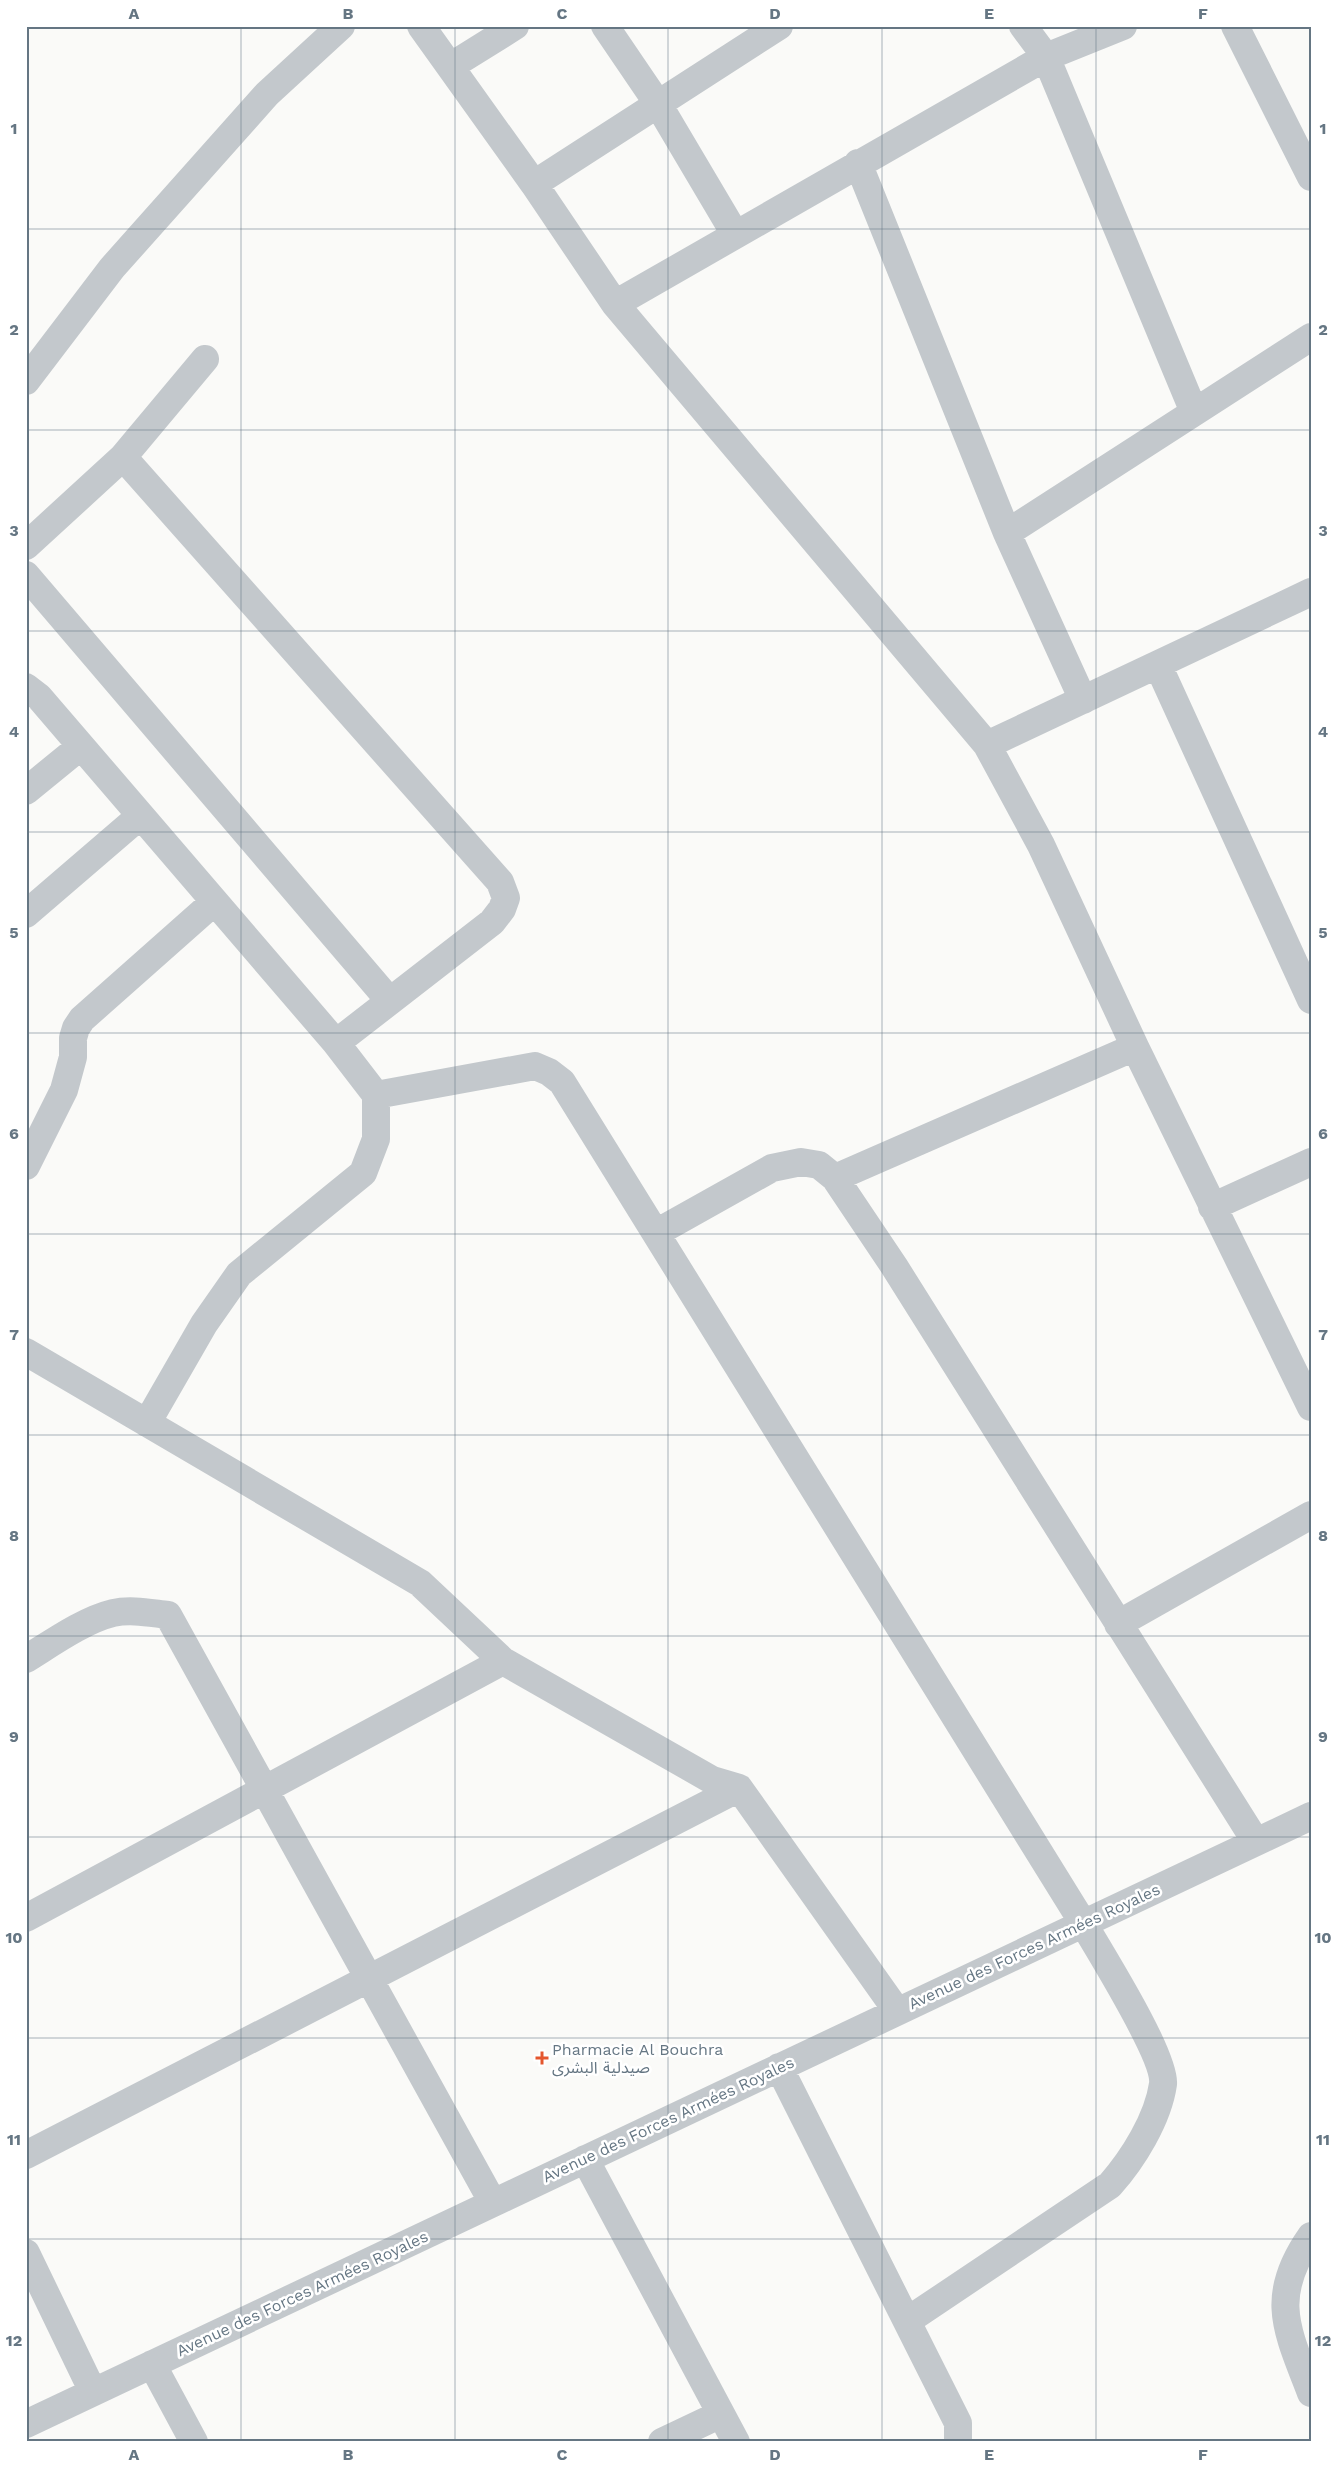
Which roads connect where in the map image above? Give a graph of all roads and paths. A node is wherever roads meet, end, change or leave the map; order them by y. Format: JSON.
{"nodes":[{"id":1,"x":341,"y":26,"type":"edge"},
{"id":2,"x":421,"y":26,"type":"edge"},
{"id":3,"x":515,"y":26,"type":"edge"},
{"id":4,"x":604,"y":26,"type":"edge"},
{"id":5,"x":779,"y":26,"type":"edge"},
{"id":6,"x":1023,"y":26,"type":"edge"},
{"id":7,"x":1124,"y":26,"type":"edge"},
{"id":8,"x":1235,"y":26,"type":"edge"},
{"id":9,"x":1046,"y":57,"type":"junction"},
{"id":10,"x":451,"y":66,"type":"junction"},
{"id":11,"x":658,"y":104,"type":"junction"},
{"id":12,"x":858,"y":163,"type":"junction"},
{"id":13,"x":1311,"y":177,"type":"edge"},
{"id":14,"x":534,"y":184,"type":"junction"},
{"id":15,"x":735,"y":234,"type":"junction"},
{"id":16,"x":615,"y":304,"type":"junction"},
{"id":17,"x":1311,"y":337,"type":"edge"},
{"id":18,"x":205,"y":359,"type":"dead end"},
{"id":19,"x":26,"y":381,"type":"edge"},
{"id":20,"x":1194,"y":412,"type":"junction"},
{"id":21,"x":124,"y":457,"type":"junction"},
{"id":22,"x":1007,"y":533,"type":"junction"},
{"id":23,"x":26,"y":546,"type":"edge"},
{"id":24,"x":26,"y":576,"type":"edge"},
{"id":25,"x":1311,"y":592,"type":"edge"},
{"id":26,"x":1158,"y":664,"type":"junction"},
{"id":27,"x":26,"y":686,"type":"edge"},
{"id":28,"x":1083,"y":700,"type":"junction"},
{"id":29,"x":987,"y":745,"type":"junction"},
{"id":30,"x":81,"y":746,"type":"junction"},
{"id":31,"x":26,"y":791,"type":"edge"},
{"id":32,"x":140,"y":816,"type":"junction"},
{"id":33,"x":214,"y":902,"type":"junction"},
{"id":34,"x":26,"y":914,"type":"edge"},
{"id":35,"x":389,"y":1000,"type":"junction"},
{"id":36,"x":1311,"y":1000,"type":"edge"},
{"id":37,"x":336,"y":1043,"type":"junction"},
{"id":38,"x":1135,"y":1047,"type":"junction"},
{"id":39,"x":376,"y":1095,"type":"junction"},
{"id":40,"x":1311,"y":1162,"type":"edge"},
{"id":41,"x":26,"y":1166,"type":"edge"},
{"id":42,"x":835,"y":1178,"type":"junction"},
{"id":43,"x":1212,"y":1207,"type":"junction"},
{"id":44,"x":656,"y":1233,"type":"junction"},
{"id":45,"x":26,"y":1352,"type":"edge"},
{"id":46,"x":1311,"y":1406,"type":"edge"},
{"id":47,"x":147,"y":1423,"type":"junction"},
{"id":48,"x":1311,"y":1515,"type":"edge"},
{"id":49,"x":1118,"y":1624,"type":"junction"},
{"id":50,"x":26,"y":1659,"type":"edge"},
{"id":51,"x":503,"y":1662,"type":"junction"},
{"id":52,"x":739,"y":1788,"type":"junction"},
{"id":53,"x":264,"y":1790,"type":"junction"},
{"id":54,"x":1311,"y":1816,"type":"edge"},
{"id":55,"x":1256,"y":1842,"type":"junction"},
{"id":56,"x":26,"y":1918,"type":"edge"},
{"id":57,"x":1083,"y":1923,"type":"junction"},
{"id":58,"x":369,"y":1979,"type":"junction"},
{"id":59,"x":897,"y":2011,"type":"junction"},
{"id":60,"x":779,"y":2067,"type":"junction"},
{"id":61,"x":26,"y":2155,"type":"edge"},
{"id":62,"x":585,"y":2159,"type":"junction"},
{"id":63,"x":493,"y":2203,"type":"junction"},
{"id":64,"x":1311,"y":2236,"type":"edge"},
{"id":65,"x":26,"y":2253,"type":"edge"},
{"id":66,"x":908,"y":2321,"type":"junction"},
{"id":67,"x":152,"y":2364,"type":"junction"},
{"id":68,"x":93,"y":2392,"type":"junction"},
{"id":69,"x":1311,"y":2393,"type":"edge"},
{"id":70,"x":721,"y":2414,"type":"junction"},
{"id":71,"x":26,"y":2424,"type":"edge"},
{"id":72,"x":194,"y":2442,"type":"edge"},
{"id":73,"x":662,"y":2442,"type":"edge"},
{"id":74,"x":736,"y":2442,"type":"edge"},
{"id":75,"x":958,"y":2442,"type":"edge"}],
"edges":[{"from":1,"to":19,"type":"street"},
{"from":2,"to":10,"type":"street"},
{"from":3,"to":10,"type":"street"},
{"from":4,"to":11,"type":"street"},
{"from":5,"to":11,"type":"street"},
{"from":6,"to":9,"type":"street"},
{"from":7,"to":9,"type":"street"},
{"from":8,"to":13,"type":"street"},
{"from":9,"to":12,"type":"street"},
{"from":9,"to":20,"type":"street"},
{"from":10,"to":14,"type":"street"},
{"from":11,"to":14,"type":"street"},
{"from":11,"to":15,"type":"street"},
{"from":12,"to":15,"type":"street"},
{"from":12,"to":22,"type":"street"},
{"from":14,"to":16,"type":"street"},
{"from":15,"to":16,"type":"street"},
{"from":16,"to":29,"type":"street"},
{"from":17,"to":20,"type":"street"},
{"from":18,"to":21,"type":"street"},
{"from":20,"to":22,"type":"street"},
{"from":21,"to":23,"type":"street"},
{"from":21,"to":35,"type":"street"},
{"from":22,"to":28,"type":"street"},
{"from":24,"to":35,"type":"street"},
{"from":25,"to":26,"type":"street"},
{"from":26,"to":28,"type":"street"},
{"from":26,"to":36,"type":"street"},
{"from":27,"to":30,"type":"street"},
{"from":28,"to":29,"type":"street"},
{"from":29,"to":38,"type":"street"},
{"from":30,"to":31,"type":"street"},
{"from":30,"to":32,"type":"street"},
{"from":32,"to":33,"type":"street"},
{"from":32,"to":34,"type":"street"},
{"from":33,"to":37,"type":"street"},
{"from":33,"to":41,"type":"street"},
{"from":35,"to":37,"type":"street"},
{"from":37,"to":39,"type":"street"},
{"from":38,"to":42,"type":"street"},
{"from":38,"to":43,"type":"street"},
{"from":39,"to":44,"type":"street"},
{"from":39,"to":47,"type":"street"},
{"from":40,"to":43,"type":"street"},
{"from":42,"to":44,"type":"street"},
{"from":42,"to":49,"type":"street"},
{"from":43,"to":46,"type":"street"},
{"from":44,"to":57,"type":"street"},
{"from":45,"to":47,"type":"street"},
{"from":47,"to":51,"type":"street"},
{"from":48,"to":49,"type":"street"},
{"from":49,"to":55,"type":"street"},
{"from":50,"to":53,"type":"street"},
{"from":51,"to":52,"type":"street"},
{"from":51,"to":53,"type":"street"},
{"from":52,"to":58,"type":"street"},
{"from":52,"to":59,"type":"street"},
{"from":53,"to":56,"type":"street"},
{"from":53,"to":58,"type":"street"},
{"from":54,"to":55,"type":"street","name":"Avenue des Forces Armées Royales"},
{"from":55,"to":57,"type":"street","name":"Avenue des Forces Armées Royales"},
{"from":57,"to":59,"type":"street","name":"Avenue des Forces Armées Royales"},
{"from":57,"to":66,"type":"street"},
{"from":58,"to":61,"type":"street"},
{"from":58,"to":63,"type":"street"},
{"from":59,"to":60,"type":"street","name":"Avenue des Forces Armées Royales"},
{"from":60,"to":62,"type":"street","name":"Avenue des Forces Armées Royales"},
{"from":60,"to":66,"type":"street"},
{"from":62,"to":63,"type":"street","name":"Avenue des Forces Armées Royales"},
{"from":62,"to":70,"type":"street"},
{"from":63,"to":67,"type":"street","name":"Avenue des Forces Armées Royales"},
{"from":64,"to":69,"type":"street"},
{"from":65,"to":68,"type":"street"},
{"from":66,"to":75,"type":"street"},
{"from":67,"to":68,"type":"street","name":"Avenue des Forces Armées Royales"},
{"from":67,"to":72,"type":"street"},
{"from":68,"to":71,"type":"street","name":"Avenue des Forces Armées Royales"},
{"from":70,"to":73,"type":"street"},
{"from":70,"to":74,"type":"street"}]}
